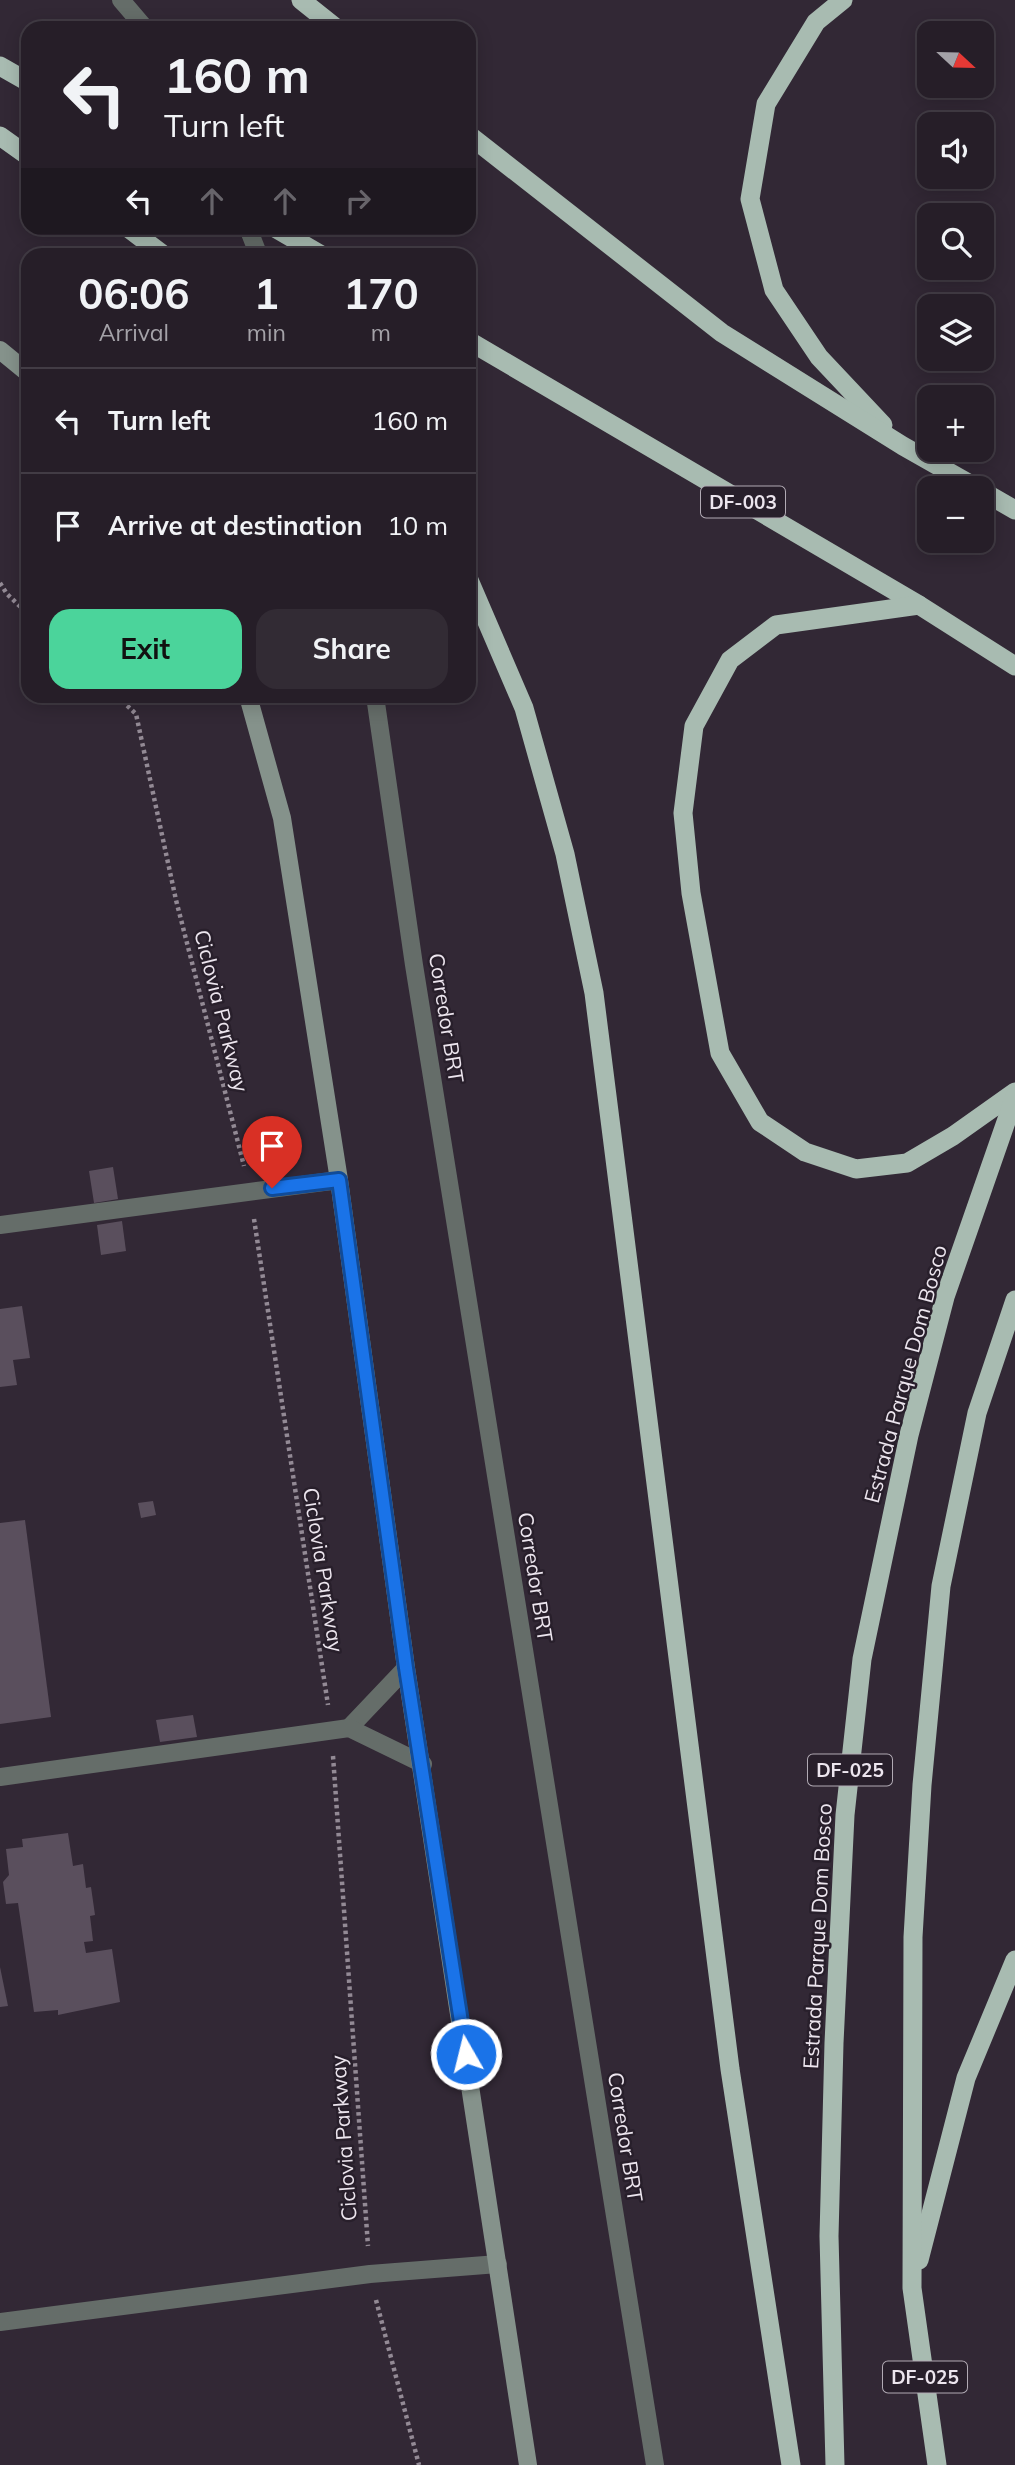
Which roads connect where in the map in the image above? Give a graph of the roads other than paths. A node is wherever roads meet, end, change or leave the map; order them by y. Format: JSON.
{"nodes":[{"id":1,"x":121,"y":0,"type":"edge"},
{"id":2,"x":301,"y":0,"type":"edge"},
{"id":3,"x":843,"y":0,"type":"edge"},
{"id":4,"x":139,"y":21,"type":"edge"},
{"id":5,"x":327,"y":21,"type":"edge"},
{"id":6,"x":0,"y":66,"type":"edge"},
{"id":7,"x":21,"y":78,"type":"edge"},
{"id":8,"x":0,"y":136,"type":"edge"},
{"id":9,"x":476,"y":140,"type":"edge"},
{"id":10,"x":21,"y":151,"type":"edge"},
{"id":11,"x":137,"y":235,"type":"edge"},
{"id":12,"x":287,"y":235,"type":"edge"},
{"id":13,"x":154,"y":248,"type":"edge"},
{"id":14,"x":309,"y":248,"type":"edge"},
{"id":15,"x":476,"y":345,"type":"edge"},
{"id":16,"x":0,"y":349,"type":"edge"},
{"id":17,"x":21,"y":367,"type":"edge"},
{"id":18,"x":903,"y":446,"type":"junction"},
{"id":19,"x":956,"y":476,"type":"edge"},
{"id":20,"x":994,"y":498,"type":"edge"},
{"id":21,"x":1015,"y":510,"type":"edge"},
{"id":22,"x":476,"y":596,"type":"edge"},
{"id":23,"x":919,"y":605,"type":"junction"},
{"id":24,"x":1015,"y":666,"type":"edge"},
{"id":25,"x":250,"y":703,"type":"edge"},
{"id":26,"x":376,"y":703,"type":"edge"},
{"id":27,"x":1015,"y":1094,"type":"edge"},
{"id":28,"x":339,"y":1180,"type":"junction"},
{"id":29,"x":0,"y":1225,"type":"edge"},
{"id":30,"x":1015,"y":1300,"type":"edge"},
{"id":31,"x":406,"y":1668,"type":"junction"},
{"id":32,"x":340,"y":1730,"type":"junction"},
{"id":33,"x":423,"y":1764,"type":"junction"},
{"id":34,"x":0,"y":1777,"type":"edge"},
{"id":35,"x":1015,"y":1960,"type":"edge"},
{"id":36,"x":498,"y":2264,"type":"junction"},
{"id":37,"x":912,"y":2288,"type":"junction"},
{"id":38,"x":0,"y":2322,"type":"edge"},
{"id":39,"x":528,"y":2465,"type":"edge"},
{"id":40,"x":655,"y":2465,"type":"edge"},
{"id":41,"x":791,"y":2465,"type":"edge"},
{"id":42,"x":835,"y":2465,"type":"edge"},
{"id":43,"x":937,"y":2465,"type":"edge"}],
"edges":[{"from":1,"to":4,"type":"street"},
{"from":2,"to":5,"type":"highway"},
{"from":3,"to":18,"type":"highway"},
{"from":6,"to":7,"type":"highway"},
{"from":8,"to":10,"type":"highway"},
{"from":9,"to":18,"type":"highway"},
{"from":11,"to":13,"type":"highway"},
{"from":12,"to":14,"type":"highway"},
{"from":15,"to":23,"type":"highway","number":"DF-003"},
{"from":16,"to":17,"type":"main road"},
{"from":18,"to":19,"type":"highway"},
{"from":20,"to":21,"type":"highway"},
{"from":22,"to":41,"type":"highway"},
{"from":23,"to":24,"type":"highway","number":"DF-003"},
{"from":23,"to":27,"type":"highway"},
{"from":25,"to":28,"type":"main road"},
{"from":26,"to":40,"type":"street","name":"Corredor BRT"},
{"from":27,"to":42,"type":"highway","name":"Estrada Parque Dom Bosco","number":"DF-025"},
{"from":28,"to":29,"type":"street"},
{"from":28,"to":31,"type":"main road"},
{"from":30,"to":37,"type":"highway","number":"DF-025"},
{"from":31,"to":32,"type":"street"},
{"from":31,"to":33,"type":"main road"},
{"from":32,"to":33,"type":"street"},
{"from":32,"to":34,"type":"street"},
{"from":33,"to":36,"type":"main road"},
{"from":35,"to":37,"type":"highway"},
{"from":36,"to":38,"type":"street"},
{"from":36,"to":39,"type":"main road"},
{"from":37,"to":43,"type":"highway","number":"DF-025"}]}
